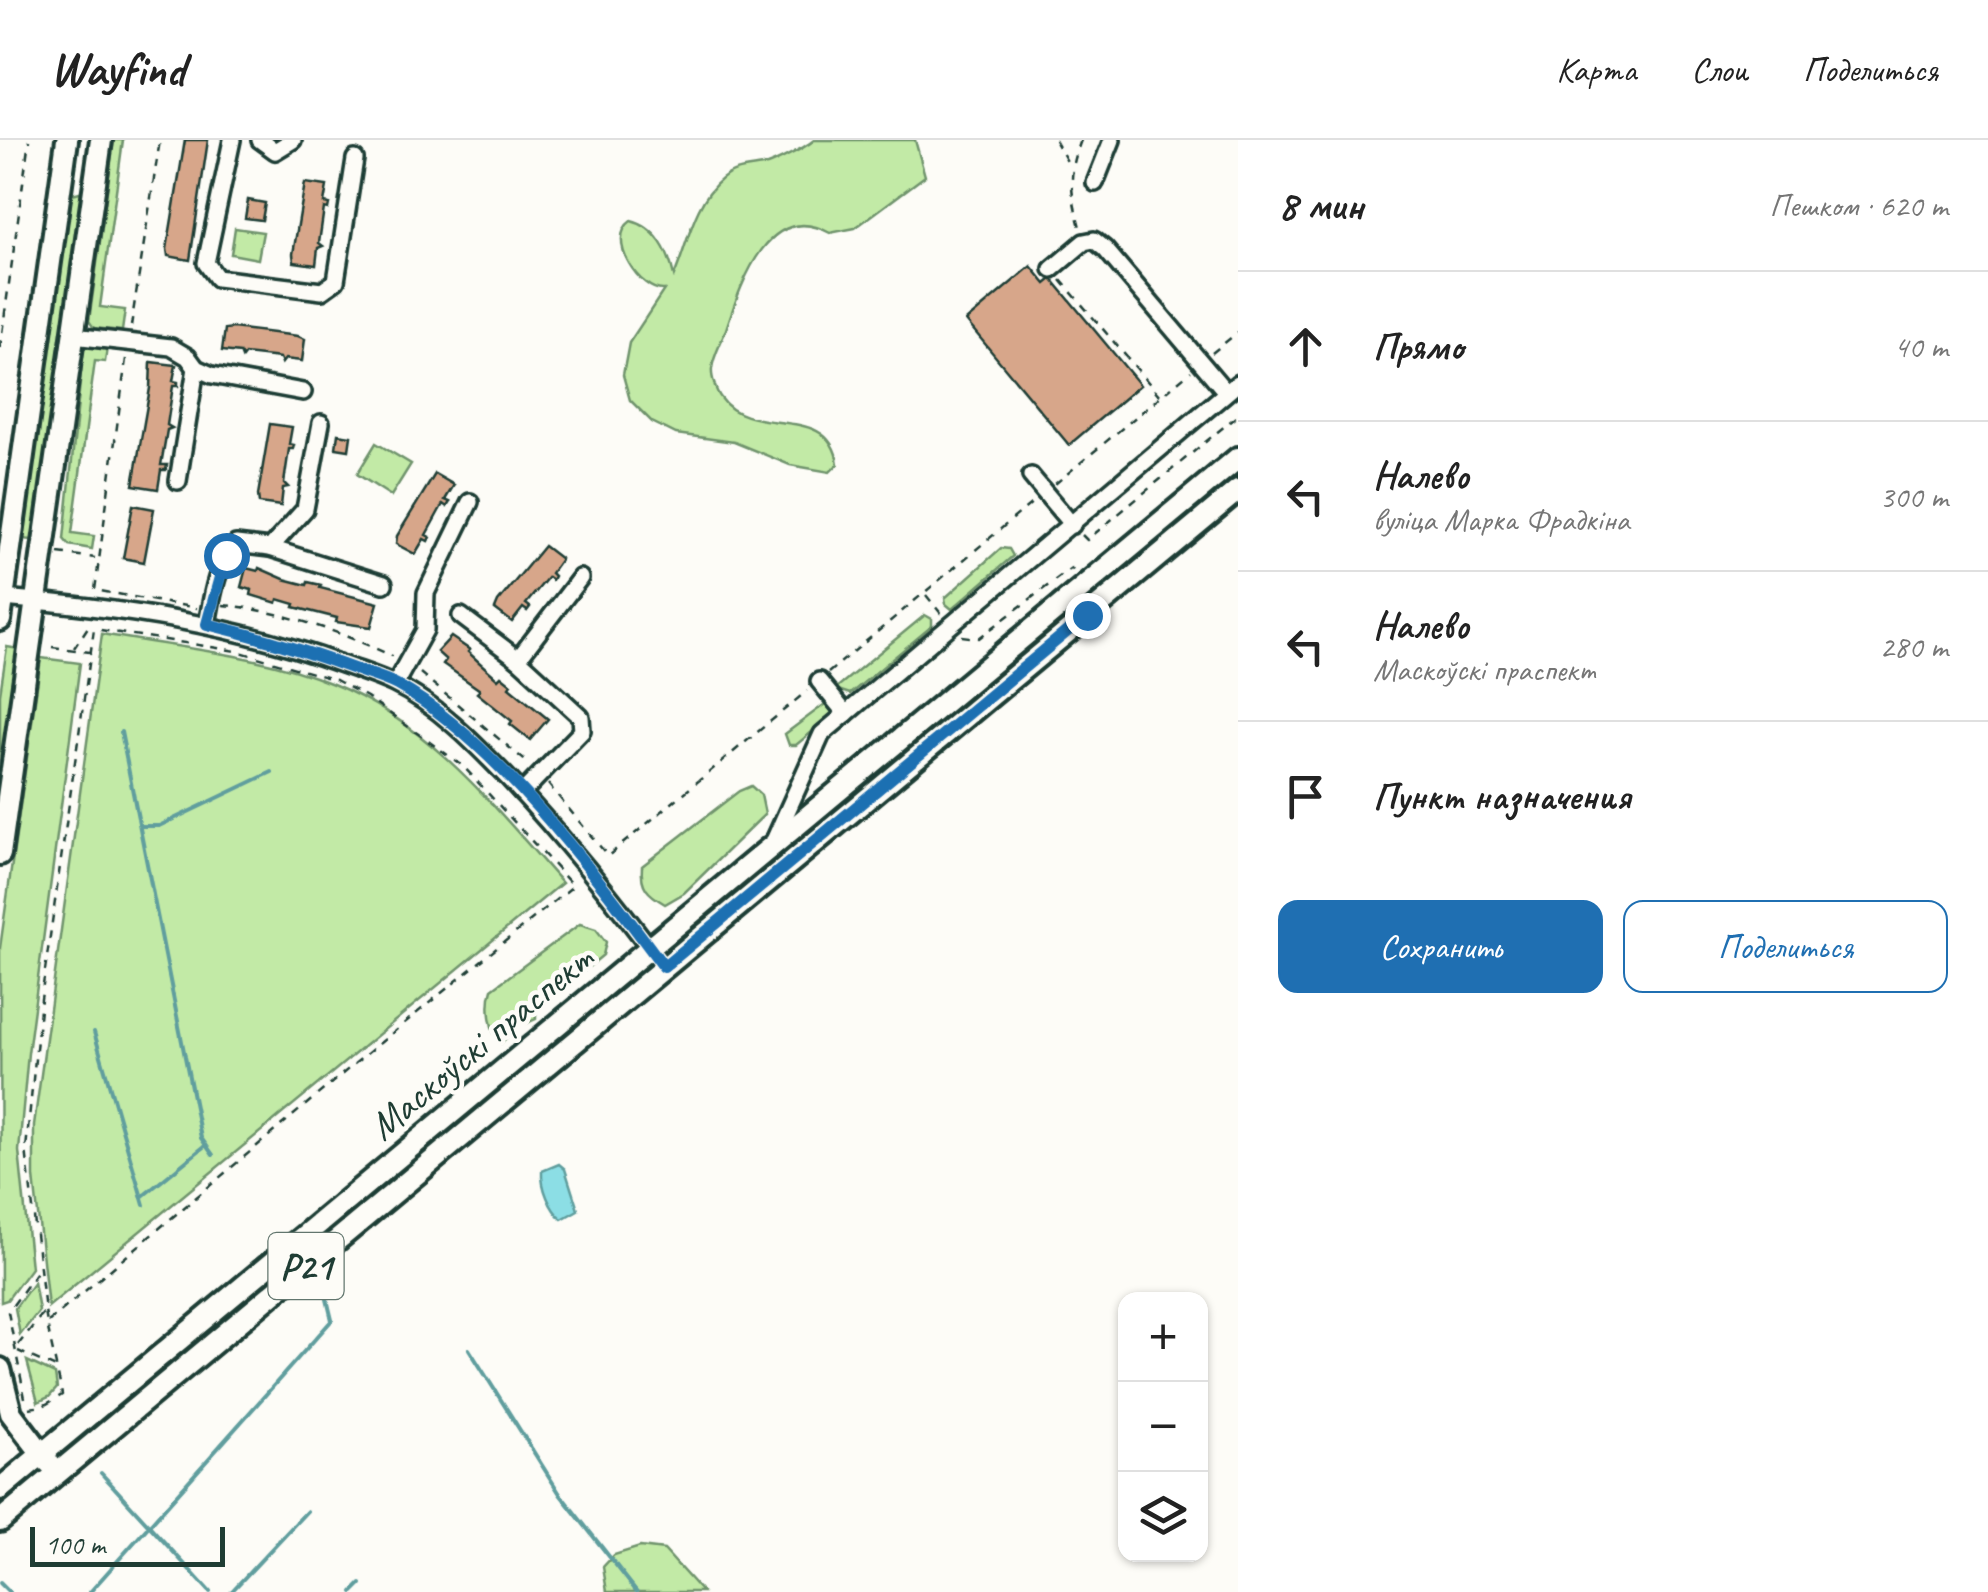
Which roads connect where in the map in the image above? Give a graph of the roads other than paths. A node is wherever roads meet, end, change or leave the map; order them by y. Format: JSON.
{"nodes":[{"id":1,"x":67,"y":140,"type":"edge"},
{"id":2,"x":101,"y":140,"type":"edge"},
{"id":3,"x":232,"y":140,"type":"edge"},
{"id":4,"x":260,"y":140,"type":"edge"},
{"id":5,"x":293,"y":140,"type":"edge"},
{"id":6,"x":1112,"y":140,"type":"edge"},
{"id":7,"x":355,"y":158,"type":"dead end"},
{"id":8,"x":64,"y":163,"type":"junction"},
{"id":9,"x":97,"y":166,"type":"junction"},
{"id":10,"x":1095,"y":183,"type":"dead end"},
{"id":11,"x":59,"y":195,"type":"junction"},
{"id":12,"x":92,"y":202,"type":"junction"},
{"id":13,"x":1052,"y":269,"type":"road end"},
{"id":14,"x":73,"y":336,"type":"junction"},
{"id":15,"x":196,"y":368,"type":"junction"},
{"id":16,"x":1232,"y":388,"type":"edge"},
{"id":17,"x":302,"y":392,"type":"dead end"},
{"id":18,"x":321,"y":424,"type":"dead end"},
{"id":19,"x":1238,"y":458,"type":"edge"},
{"id":20,"x":1031,"y":476,"type":"dead end"},
{"id":21,"x":178,"y":481,"type":"dead end"},
{"id":22,"x":1238,"y":490,"type":"edge"},
{"id":23,"x":470,"y":502,"type":"dead end"},
{"id":24,"x":1072,"y":524,"type":"junction"},
{"id":25,"x":270,"y":548,"type":"junction"},
{"id":26,"x":580,"y":578,"type":"dead end"},
{"id":27,"x":384,"y":584,"type":"dead end"},
{"id":28,"x":3,"y":598,"type":"junction"},
{"id":29,"x":37,"y":600,"type":"junction"},
{"id":30,"x":461,"y":616,"type":"dead end"},
{"id":31,"x":0,"y":620,"type":"edge"},
{"id":32,"x":207,"y":624,"type":"junction"},
{"id":33,"x":518,"y":659,"type":"junction"},
{"id":34,"x":819,"y":681,"type":"road end"},
{"id":35,"x":395,"y":684,"type":"junction"},
{"id":36,"x":846,"y":714,"type":"junction"},
{"id":37,"x":522,"y":794,"type":"junction"},
{"id":38,"x":772,"y":846,"type":"junction"},
{"id":39,"x":0,"y":854,"type":"edge"},
{"id":40,"x":650,"y":947,"type":"junction"},
{"id":41,"x":664,"y":967,"type":"junction"},
{"id":42,"x":0,"y":1369,"type":"edge"},
{"id":43,"x":42,"y":1454,"type":"junction"},
{"id":44,"x":57,"y":1473,"type":"junction"},
{"id":45,"x":3,"y":1478,"type":"edge"},
{"id":46,"x":25,"y":1500,"type":"junction"},
{"id":47,"x":0,"y":1521,"type":"edge"}],
"edges":[{"from":1,"to":8,"type":"main road"},
{"from":2,"to":9,"type":"main road"},
{"from":3,"to":7,"type":"street"},
{"from":4,"to":5,"type":"street"},
{"from":6,"to":10,"type":"street"},
{"from":8,"to":9,"type":"main road"},
{"from":8,"to":11,"type":"main road"},
{"from":9,"to":12,"type":"main road"},
{"from":11,"to":12,"type":"main road"},
{"from":11,"to":28,"type":"main road"},
{"from":12,"to":14,"type":"main road"},
{"from":13,"to":16,"type":"street"},
{"from":14,"to":15,"type":"street"},
{"from":14,"to":29,"type":"main road"},
{"from":15,"to":17,"type":"street"},
{"from":15,"to":21,"type":"street"},
{"from":16,"to":24,"type":"street"},
{"from":18,"to":25,"type":"street"},
{"from":19,"to":38,"type":"main road","name":"Маскоўскі праспект","number":"Р21"},
{"from":20,"to":24,"type":"street"},
{"from":22,"to":41,"type":"main road","name":"Маскоўскі праспект","number":"Р21"},
{"from":23,"to":35,"type":"street"},
{"from":24,"to":36,"type":"street"},
{"from":25,"to":27,"type":"street"},
{"from":25,"to":32,"type":"street"},
{"from":26,"to":33,"type":"street"},
{"from":28,"to":29,"type":"street"},
{"from":28,"to":31,"type":"main road"},
{"from":29,"to":32,"type":"street"},
{"from":29,"to":39,"type":"main road"},
{"from":30,"to":33,"type":"street"},
{"from":32,"to":35,"type":"street"},
{"from":33,"to":37,"type":"street"},
{"from":34,"to":36,"type":"street"},
{"from":35,"to":37,"type":"street"},
{"from":36,"to":38,"type":"street"},
{"from":37,"to":40,"type":"street"},
{"from":38,"to":40,"type":"main road","name":"Маскоўскі праспект","number":"Р21"},
{"from":40,"to":41,"type":"street"},
{"from":40,"to":43,"type":"main road","name":"Маскоўскі праспект","number":"Р21"},
{"from":41,"to":44,"type":"main road","name":"Маскоўскі праспект","number":"Р21"},
{"from":42,"to":43,"type":"main road"},
{"from":43,"to":44,"type":"main road"},
{"from":43,"to":45,"type":"main road","name":"Маскоўскі праспект","number":"Р21"},
{"from":44,"to":46,"type":"main road","name":"Маскоўскі праспект","number":"Р21"},
{"from":45,"to":46,"type":"main road"},
{"from":46,"to":47,"type":"main road","name":"Маскоўскі праспект","number":"Р21"}]}
